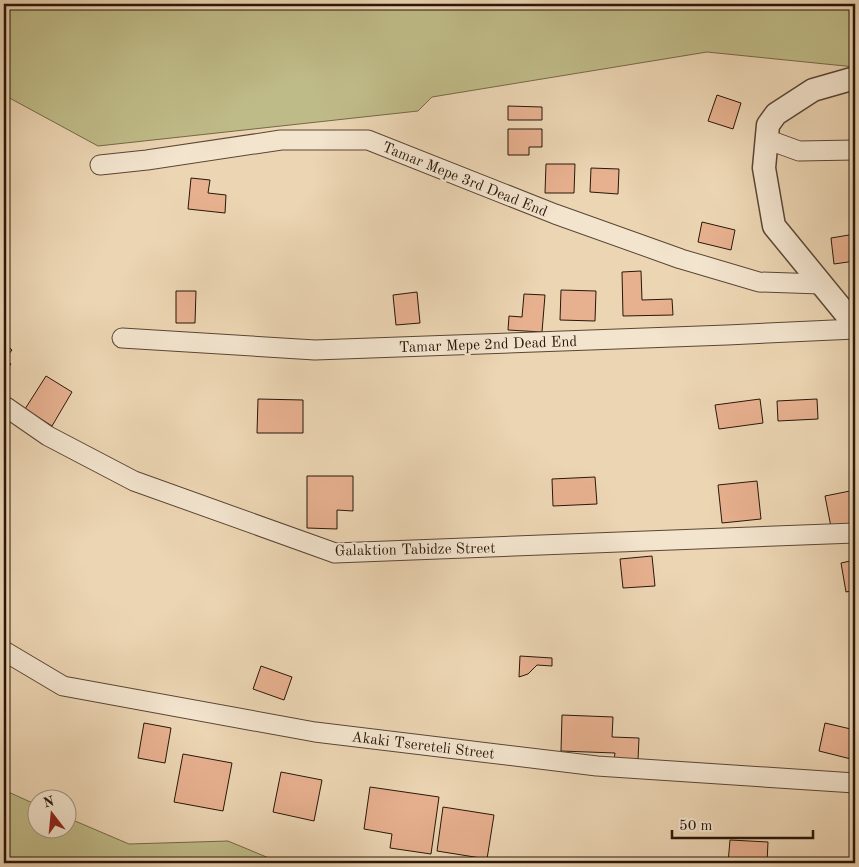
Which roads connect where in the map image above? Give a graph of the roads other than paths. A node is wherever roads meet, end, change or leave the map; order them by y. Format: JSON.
{"nodes":[{"id":1,"x":855,"y":78,"type":"edge"},
{"id":2,"x":766,"y":139,"type":"junction"},
{"id":3,"x":855,"y":150,"type":"edge"},
{"id":4,"x":100,"y":165,"type":"dead end"},
{"id":5,"x":822,"y":284,"type":"junction"},
{"id":6,"x":855,"y":327,"type":"edge"},
{"id":7,"x":122,"y":338,"type":"dead end"},
{"id":8,"x":6,"y":407,"type":"dead end"},
{"id":9,"x":855,"y":533,"type":"edge"},
{"id":10,"x":4,"y":651,"type":"edge"},
{"id":11,"x":855,"y":783,"type":"edge"}],
"edges":[{"from":1,"to":2,"type":"street"},
{"from":2,"to":3,"type":"street"},
{"from":2,"to":5,"type":"street"},
{"from":4,"to":5,"type":"street","name":"Tamar Mepe 3rd Dead End"},
{"from":5,"to":6,"type":"street"},
{"from":6,"to":7,"type":"street","name":"Tamar Mepe 2nd Dead End"},
{"from":8,"to":9,"type":"street","name":"Galaktion Tabidze Street"},
{"from":10,"to":11,"type":"street","name":"Akaki Tsereteli Street"}]}
